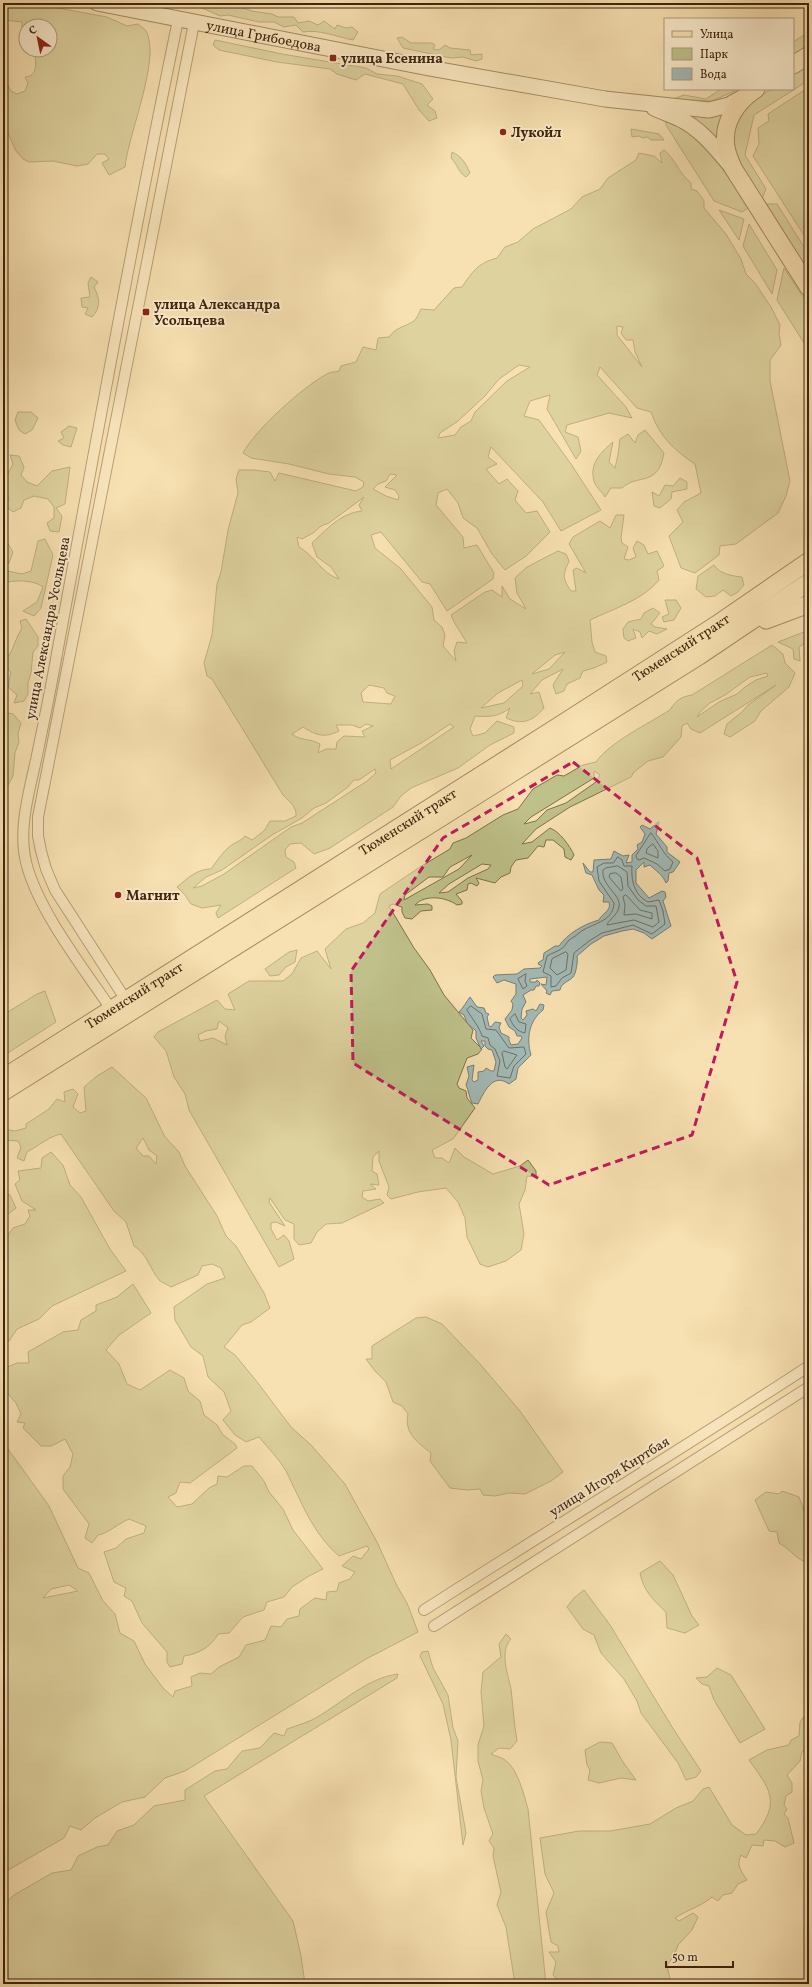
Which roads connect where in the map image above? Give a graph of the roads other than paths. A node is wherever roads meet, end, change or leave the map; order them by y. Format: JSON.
{"nodes":[{"id":1,"x":97,"y":3,"type":"edge"},
{"id":2,"x":178,"y":20,"type":"junction"},
{"id":3,"x":194,"y":23,"type":"junction"},
{"id":4,"x":809,"y":55,"type":"edge"},
{"id":5,"x":794,"y":64,"type":"edge"},
{"id":6,"x":751,"y":92,"type":"edge"},
{"id":7,"x":644,"y":104,"type":"junction"},
{"id":8,"x":733,"y":168,"type":"junction"},
{"id":9,"x":809,"y":288,"type":"edge"},
{"id":10,"x":807,"y":562,"type":"edge"},
{"id":11,"x":809,"y":582,"type":"edge"},
{"id":12,"x":809,"y":604,"type":"edge"},
{"id":13,"x":699,"y":656,"type":"junction"},
{"id":14,"x":126,"y":1000,"type":"junction"},
{"id":15,"x":111,"y":1009,"type":"junction"},
{"id":16,"x":3,"y":1078,"type":"edge"},
{"id":17,"x":3,"y":1092,"type":"edge"},
{"id":18,"x":809,"y":1366,"type":"edge"},
{"id":19,"x":809,"y":1387,"type":"edge"},
{"id":20,"x":424,"y":1610,"type":"dead end"},
{"id":21,"x":434,"y":1626,"type":"dead end"}],
"edges":[{"from":1,"to":2,"type":"main road","name":"улица Грибоедова"},
{"from":2,"to":3,"type":"main road","name":"улица Грибоедова"},
{"from":2,"to":15,"type":"street","name":"улица Александра Усольцева"},
{"from":3,"to":7,"type":"main road","name":"улица Грибоедова"},
{"from":3,"to":14,"type":"street","name":"улица Александра Усольцева"},
{"from":4,"to":5,"type":"main road"},
{"from":6,"to":7,"type":"main road"},
{"from":6,"to":8,"type":"main road"},
{"from":7,"to":8,"type":"main road"},
{"from":8,"to":9,"type":"main road"},
{"from":10,"to":14,"type":"main road","name":"Тюменский тракт"},
{"from":11,"to":13,"type":"main road","name":"Тюменский тракт"},
{"from":12,"to":13,"type":"main road"},
{"from":13,"to":17,"type":"main road","name":"Тюменский тракт"},
{"from":14,"to":15,"type":"main road","name":"Тюменский тракт"},
{"from":15,"to":16,"type":"main road","name":"Тюменский тракт"},
{"from":18,"to":20,"type":"street","name":"улица Игоря Киртбая"},
{"from":19,"to":21,"type":"street"}]}
